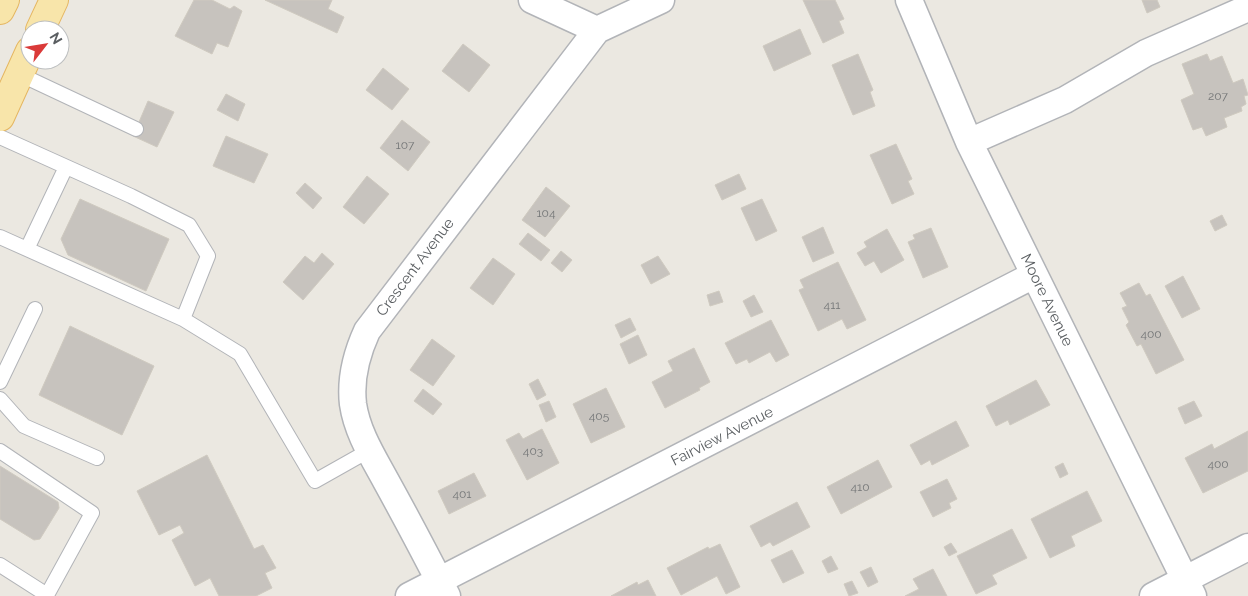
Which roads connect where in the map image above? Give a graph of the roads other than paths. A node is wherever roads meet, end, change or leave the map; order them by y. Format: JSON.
{"nodes":[{"id":1,"x":5,"y":0,"type":"edge"},
{"id":2,"x":54,"y":0,"type":"edge"},
{"id":3,"x":532,"y":0,"type":"edge"},
{"id":4,"x":661,"y":0,"type":"edge"},
{"id":5,"x":909,"y":0,"type":"edge"},
{"id":6,"x":1248,"y":8,"type":"edge"},
{"id":7,"x":0,"y":10,"type":"edge"},
{"id":8,"x":45,"y":20,"type":"edge"},
{"id":9,"x":597,"y":30,"type":"junction"},
{"id":10,"x":22,"y":70,"type":"edge"},
{"id":11,"x":37,"y":70,"type":"edge"},
{"id":12,"x":0,"y":117,"type":"edge"},
{"id":13,"x":136,"y":130,"type":"dead end"},
{"id":14,"x":0,"y":137,"type":"edge"},
{"id":15,"x":969,"y":142,"type":"junction"},
{"id":16,"x":66,"y":167,"type":"junction"},
{"id":17,"x":0,"y":237,"type":"edge"},
{"id":18,"x":27,"y":249,"type":"junction"},
{"id":19,"x":1034,"y":275,"type":"junction"},
{"id":20,"x":35,"y":309,"type":"dead end"},
{"id":21,"x":183,"y":319,"type":"junction"},
{"id":22,"x":0,"y":382,"type":"edge"},
{"id":23,"x":0,"y":399,"type":"edge"},
{"id":24,"x":0,"y":450,"type":"edge"},
{"id":25,"x":370,"y":450,"type":"junction"},
{"id":26,"x":97,"y":458,"type":"dead end"},
{"id":27,"x":1248,"y":547,"type":"edge"},
{"id":28,"x":0,"y":565,"type":"edge"},
{"id":29,"x":443,"y":588,"type":"edge"},
{"id":30,"x":1189,"y":588,"type":"edge"},
{"id":31,"x":47,"y":596,"type":"edge"},
{"id":32,"x":409,"y":596,"type":"edge"},
{"id":33,"x":1153,"y":596,"type":"edge"}],
"edges":[{"from":1,"to":7,"type":"main road"},
{"from":2,"to":8,"type":"main road"},
{"from":3,"to":9,"type":"street"},
{"from":4,"to":9,"type":"street","name":"Crescent Avenue"},
{"from":5,"to":15,"type":"street","name":"Moore Avenue"},
{"from":6,"to":15,"type":"street"},
{"from":9,"to":25,"type":"street","name":"Crescent Avenue"},
{"from":10,"to":12,"type":"main road"},
{"from":11,"to":13,"type":"lane"},
{"from":14,"to":16,"type":"lane"},
{"from":15,"to":19,"type":"street","name":"Moore Avenue"},
{"from":16,"to":18,"type":"lane"},
{"from":16,"to":21,"type":"lane"},
{"from":17,"to":18,"type":"lane"},
{"from":18,"to":21,"type":"lane"},
{"from":19,"to":29,"type":"street","name":"Fairview Avenue"},
{"from":19,"to":30,"type":"street","name":"Moore Avenue"},
{"from":20,"to":22,"type":"lane"},
{"from":21,"to":25,"type":"lane"},
{"from":23,"to":26,"type":"lane"},
{"from":24,"to":31,"type":"lane"},
{"from":25,"to":29,"type":"street","name":"Crescent Avenue"},
{"from":27,"to":30,"type":"street"},
{"from":28,"to":31,"type":"lane"},
{"from":29,"to":32,"type":"street","name":"Fairview Avenue"},
{"from":30,"to":33,"type":"street"}]}
